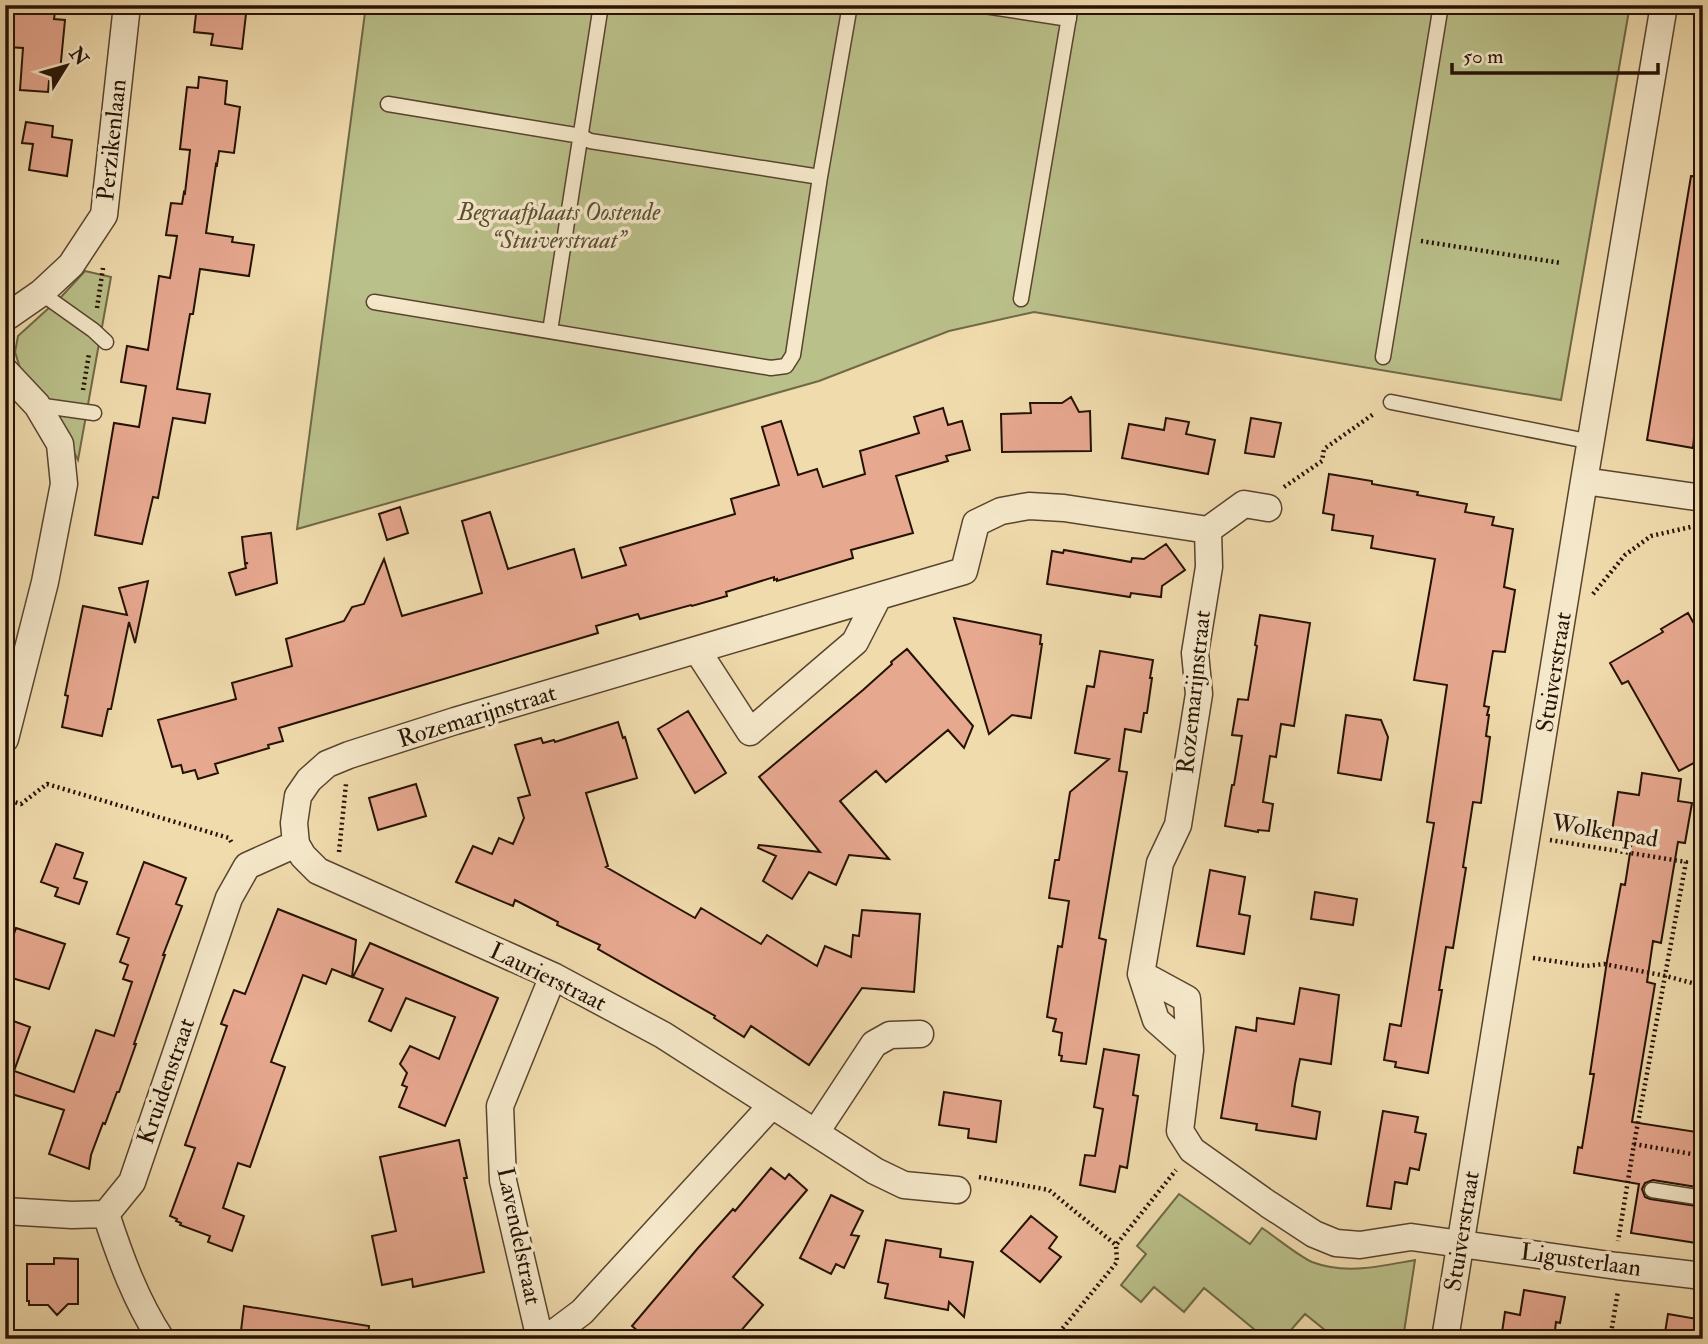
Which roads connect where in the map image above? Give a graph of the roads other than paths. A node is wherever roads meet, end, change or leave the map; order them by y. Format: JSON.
{"nodes":[{"id":1,"x":127,"y":5,"type":"edge"},
{"id":2,"x":601,"y":5,"type":"edge"},
{"id":3,"x":850,"y":5,"type":"edge"},
{"id":4,"x":978,"y":5,"type":"edge"},
{"id":5,"x":1441,"y":5,"type":"edge"},
{"id":6,"x":1664,"y":5,"type":"edge"},
{"id":7,"x":1070,"y":12,"type":"edge"},
{"id":8,"x":388,"y":104,"type":"dead end"},
{"id":9,"x":581,"y":136,"type":"junction"},
{"id":10,"x":820,"y":177,"type":"junction"},
{"id":11,"x":41,"y":293,"type":"junction"},
{"id":12,"x":1021,"y":299,"type":"dead end"},
{"id":13,"x":374,"y":302,"type":"dead end"},
{"id":14,"x":5,"y":318,"type":"edge"},
{"id":15,"x":550,"y":331,"type":"junction"},
{"id":16,"x":106,"y":342,"type":"dead end"},
{"id":17,"x":1383,"y":357,"type":"dead end"},
{"id":18,"x":5,"y":371,"type":"edge"},
{"id":19,"x":1391,"y":402,"type":"road end"},
{"id":20,"x":37,"y":405,"type":"junction"},
{"id":21,"x":94,"y":413,"type":"dead end"},
{"id":22,"x":1592,"y":442,"type":"junction"},
{"id":23,"x":1584,"y":481,"type":"junction"},
{"id":24,"x":1703,"y":498,"type":"edge"},
{"id":25,"x":1263,"y":507,"type":"road end"},
{"id":26,"x":1208,"y":530,"type":"junction"},
{"id":27,"x":878,"y":597,"type":"junction"},
{"id":28,"x":696,"y":650,"type":"junction"},
{"id":29,"x":5,"y":739,"type":"edge"},
{"id":30,"x":295,"y":833,"type":"junction"},
{"id":31,"x":1141,"y":974,"type":"junction"},
{"id":32,"x":553,"y":976,"type":"junction"},
{"id":33,"x":920,"y":1034,"type":"dead end"},
{"id":34,"x":1190,"y":1050,"type":"junction"},
{"id":35,"x":772,"y":1105,"type":"junction"},
{"id":36,"x":816,"y":1132,"type":"junction"},
{"id":37,"x":957,"y":1190,"type":"road end"},
{"id":38,"x":1652,"y":1190,"type":"dead end"},
{"id":39,"x":1703,"y":1198,"type":"edge"},
{"id":40,"x":5,"y":1211,"type":"edge"},
{"id":41,"x":106,"y":1214,"type":"junction"},
{"id":42,"x":1460,"y":1244,"type":"junction"},
{"id":43,"x":1703,"y":1276,"type":"edge"},
{"id":44,"x":161,"y":1339,"type":"edge"},
{"id":45,"x":543,"y":1339,"type":"edge"},
{"id":46,"x":1445,"y":1339,"type":"edge"}],
"edges":[{"from":1,"to":11,"type":"street","name":"Perzikenlaan"},
{"from":2,"to":9,"type":"lane"},
{"from":3,"to":10,"type":"lane"},
{"from":4,"to":7,"type":"lane"},
{"from":5,"to":17,"type":"lane"},
{"from":6,"to":22,"type":"street","name":"Stuiverstraat"},
{"from":7,"to":12,"type":"lane"},
{"from":8,"to":9,"type":"lane"},
{"from":9,"to":10,"type":"lane"},
{"from":9,"to":15,"type":"lane"},
{"from":10,"to":15,"type":"lane"},
{"from":11,"to":14,"type":"street","name":"Perzikenlaan"},
{"from":11,"to":16,"type":"lane"},
{"from":13,"to":15,"type":"lane"},
{"from":18,"to":20,"type":"street"},
{"from":19,"to":22,"type":"lane"},
{"from":20,"to":21,"type":"lane"},
{"from":20,"to":29,"type":"street"},
{"from":22,"to":23,"type":"street","name":"Stuiverstraat"},
{"from":23,"to":24,"type":"street"},
{"from":23,"to":42,"type":"street","name":"Stuiverstraat"},
{"from":25,"to":26,"type":"street"},
{"from":26,"to":27,"type":"street","name":"Rozemarijnstraat"},
{"from":26,"to":31,"type":"street","name":"Rozemarijnstraat"},
{"from":27,"to":28,"type":"street","name":"Rozemarijnstraat"},
{"from":27,"to":28,"type":"street"},
{"from":28,"to":30,"type":"street","name":"Rozemarijnstraat"},
{"from":30,"to":32,"type":"street","name":"Laurierstraat"},
{"from":30,"to":41,"type":"street","name":"Kruidenstraat"},
{"from":31,"to":34,"type":"street","name":"Rozemarijnstraat"},
{"from":31,"to":34,"type":"street"},
{"from":32,"to":35,"type":"street","name":"Laurierstraat"},
{"from":32,"to":45,"type":"street","name":"Lavendelstraat"},
{"from":33,"to":36,"type":"street"},
{"from":34,"to":42,"type":"street"},
{"from":35,"to":36,"type":"street","name":"Laurierstraat"},
{"from":35,"to":45,"type":"street","name":"Lavendelstraat"},
{"from":36,"to":37,"type":"street","name":"Laurierstraat"},
{"from":38,"to":39,"type":"lane"},
{"from":40,"to":41,"type":"street"},
{"from":41,"to":44,"type":"street"},
{"from":42,"to":43,"type":"street","name":"Ligusterlaan"},
{"from":42,"to":46,"type":"street","name":"Stuiverstraat"}]}
